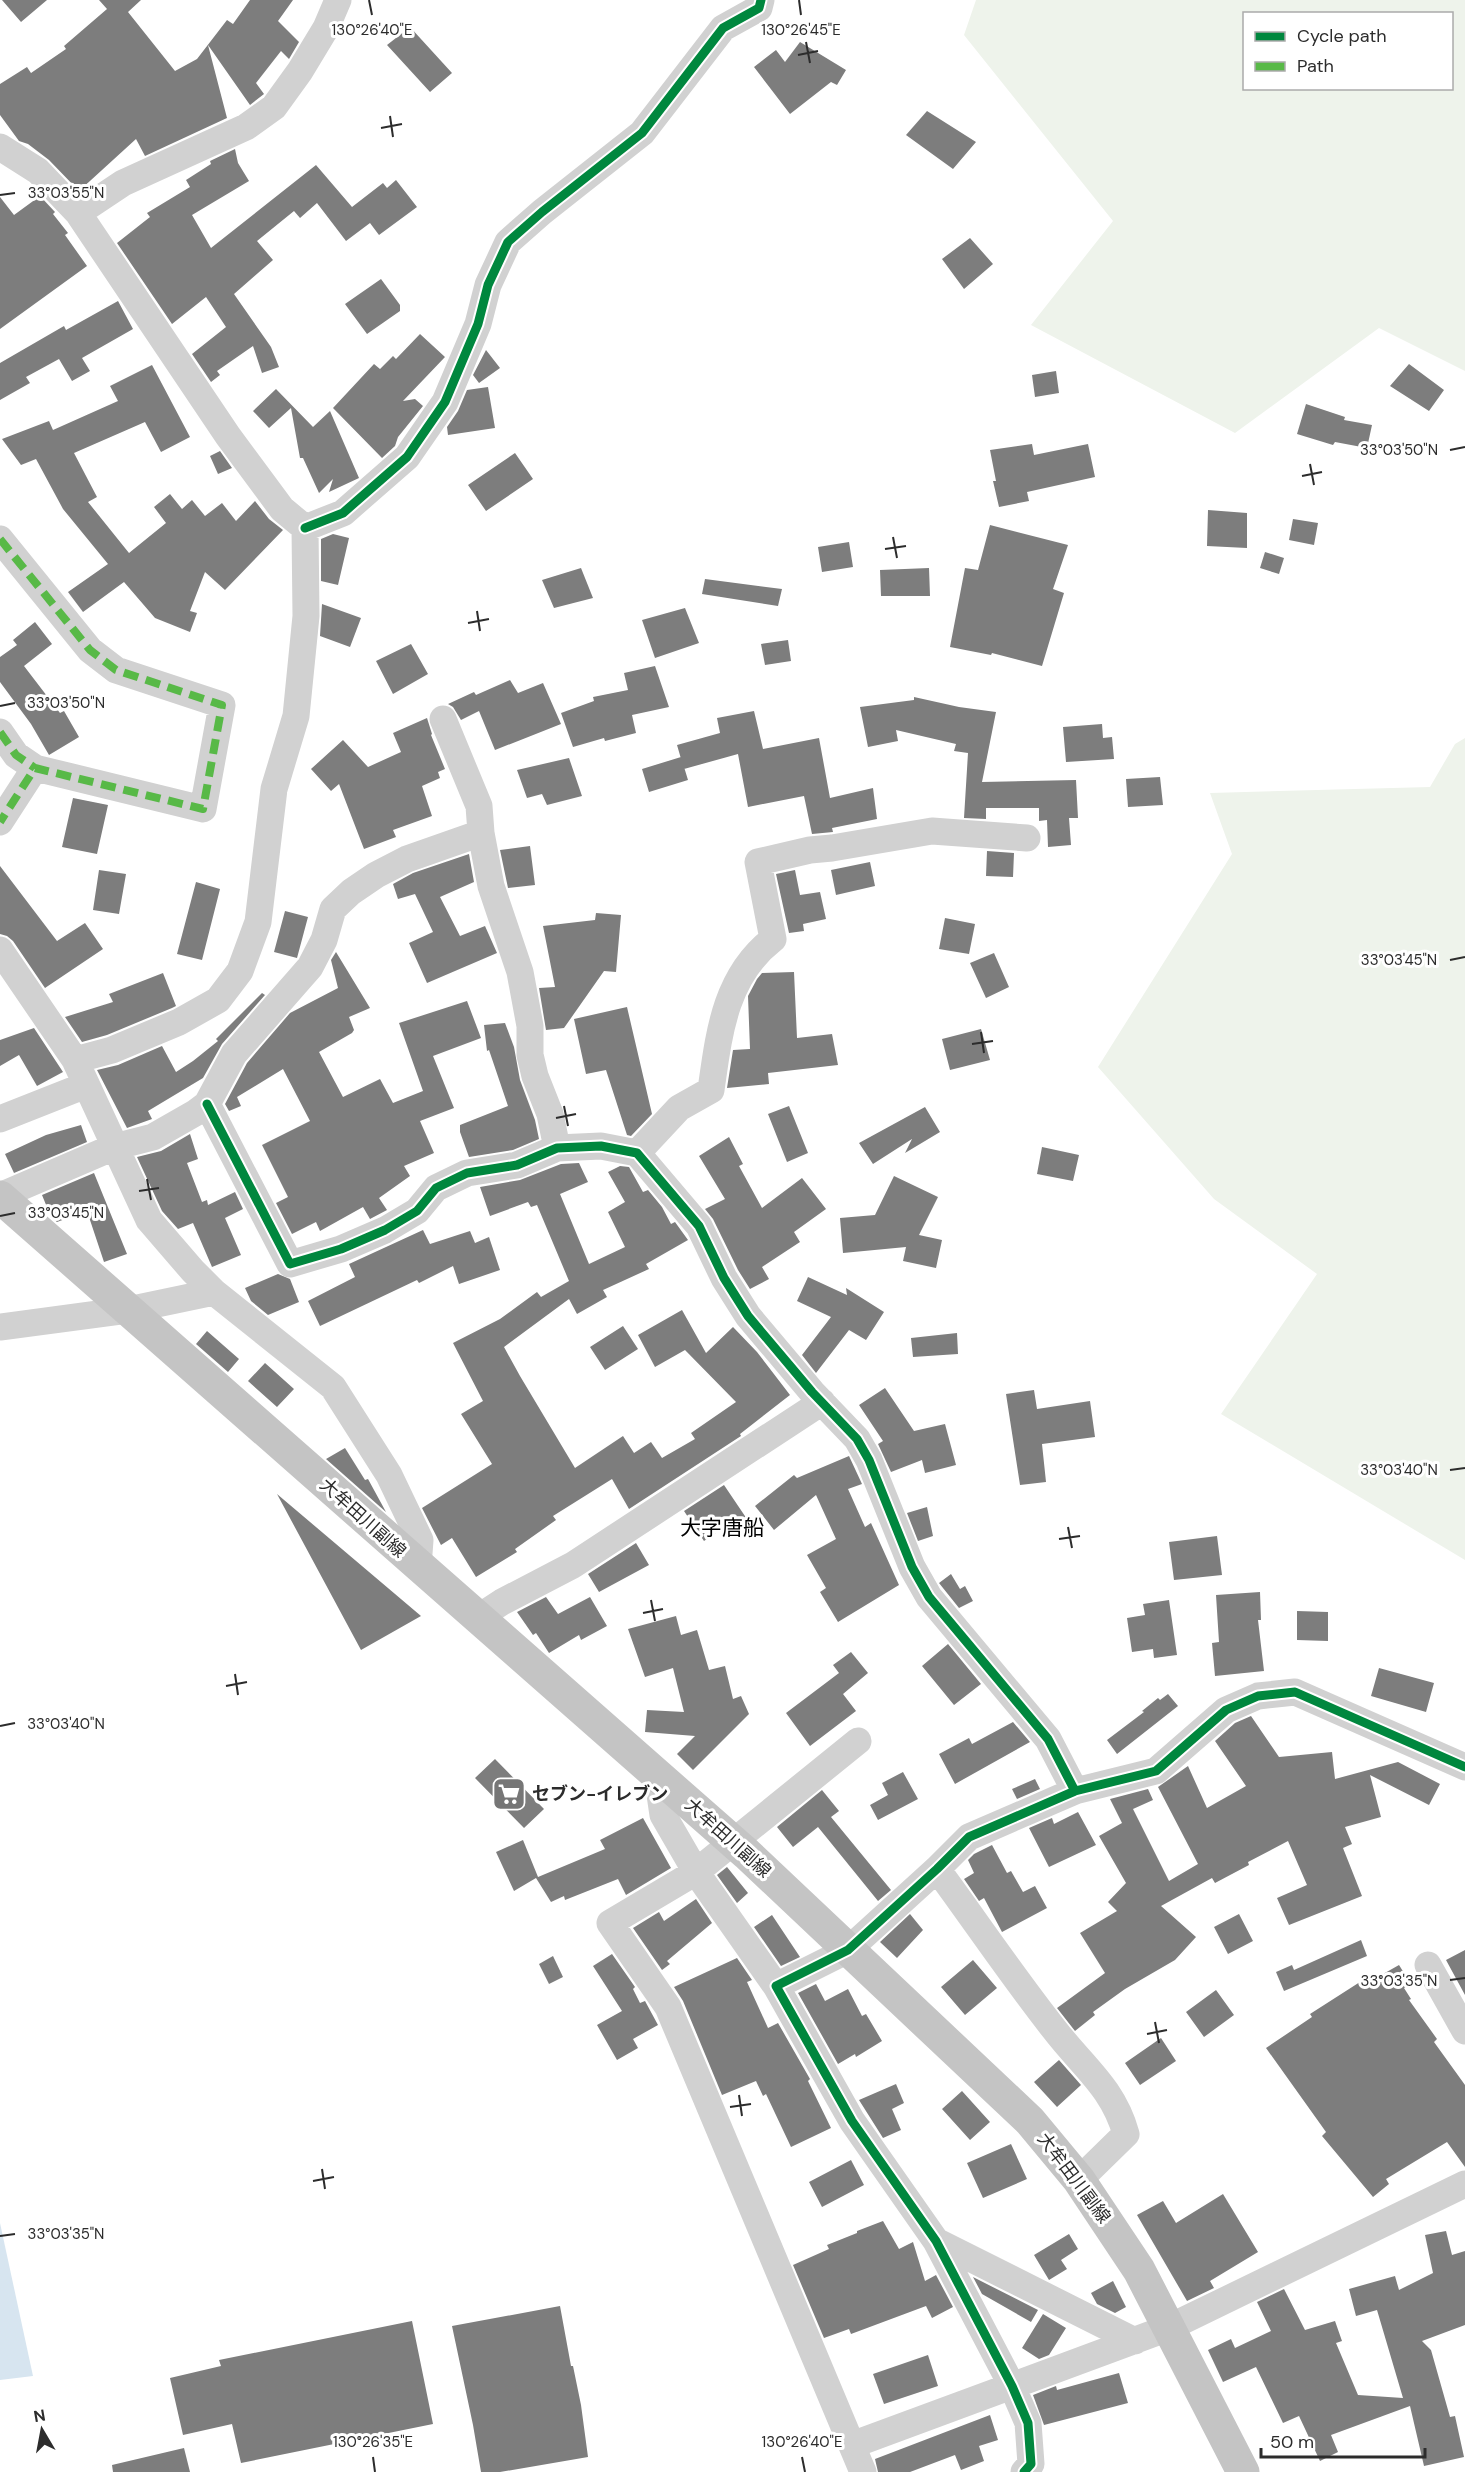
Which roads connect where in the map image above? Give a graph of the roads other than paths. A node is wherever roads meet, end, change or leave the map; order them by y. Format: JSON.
{"nodes":[{"id":1,"x":338,"y":0,"type":"edge"},
{"id":2,"x":760,"y":0,"type":"edge"},
{"id":3,"x":0,"y":147,"type":"edge"},
{"id":4,"x":78,"y":213,"type":"junction"},
{"id":5,"x":305,"y":528,"type":"junction"},
{"id":6,"x":0,"y":539,"type":"edge"},
{"id":7,"x":442,"y":719,"type":"dead end"},
{"id":8,"x":0,"y":732,"type":"edge"},
{"id":9,"x":35,"y":768,"type":"junction"},
{"id":10,"x":0,"y":822,"type":"edge"},
{"id":11,"x":481,"y":833,"type":"junction"},
{"id":12,"x":1027,"y":838,"type":"dead end"},
{"id":13,"x":0,"y":950,"type":"edge"},
{"id":14,"x":75,"y":1060,"type":"junction"},
{"id":15,"x":86,"y":1085,"type":"junction"},
{"id":16,"x":207,"y":1104,"type":"junction"},
{"id":17,"x":0,"y":1119,"type":"edge"},
{"id":18,"x":114,"y":1147,"type":"junction"},
{"id":19,"x":557,"y":1148,"type":"junction"},
{"id":20,"x":637,"y":1153,"type":"junction"},
{"id":21,"x":0,"y":1196,"type":"edge"},
{"id":22,"x":214,"y":1292,"type":"junction"},
{"id":23,"x":128,"y":1310,"type":"junction"},
{"id":24,"x":0,"y":1327,"type":"edge"},
{"id":25,"x":822,"y":1402,"type":"junction"},
{"id":26,"x":418,"y":1567,"type":"junction"},
{"id":27,"x":479,"y":1617,"type":"junction"},
{"id":28,"x":858,"y":1741,"type":"dead end"},
{"id":29,"x":1465,"y":1767,"type":"edge"},
{"id":30,"x":657,"y":1774,"type":"junction"},
{"id":31,"x":1075,"y":1791,"type":"junction"},
{"id":32,"x":734,"y":1842,"type":"junction"},
{"id":33,"x":937,"y":1869,"type":"junction"},
{"id":34,"x":696,"y":1872,"type":"junction"},
{"id":35,"x":848,"y":1950,"type":"junction"},
{"id":36,"x":1428,"y":1965,"type":"dead end"},
{"id":37,"x":776,"y":1986,"type":"junction"},
{"id":38,"x":1465,"y":2031,"type":"edge"},
{"id":39,"x":1079,"y":2180,"type":"junction"},
{"id":40,"x":1465,"y":2184,"type":"edge"},
{"id":41,"x":936,"y":2241,"type":"junction"},
{"id":42,"x":1168,"y":2328,"type":"junction"},
{"id":43,"x":1135,"y":2341,"type":"junction"},
{"id":44,"x":1012,"y":2386,"type":"junction"},
{"id":45,"x":852,"y":2445,"type":"junction"},
{"id":46,"x":863,"y":2472,"type":"edge"},
{"id":47,"x":1024,"y":2472,"type":"edge"},
{"id":48,"x":1243,"y":2472,"type":"edge"}],
"edges":[{"from":1,"to":4,"type":"street"},
{"from":2,"to":5,"type":"street"},
{"from":3,"to":4,"type":"street"},
{"from":4,"to":5,"type":"street"},
{"from":5,"to":14,"type":"street"},
{"from":6,"to":9,"type":"street"},
{"from":7,"to":11,"type":"street"},
{"from":8,"to":9,"type":"street"},
{"from":9,"to":10,"type":"street"},
{"from":11,"to":16,"type":"street"},
{"from":11,"to":19,"type":"street"},
{"from":12,"to":20,"type":"street"},
{"from":13,"to":14,"type":"street"},
{"from":14,"to":15,"type":"street"},
{"from":15,"to":17,"type":"street"},
{"from":15,"to":18,"type":"street"},
{"from":16,"to":18,"type":"street"},
{"from":16,"to":19,"type":"street"},
{"from":18,"to":21,"type":"street"},
{"from":18,"to":22,"type":"street"},
{"from":19,"to":20,"type":"street"},
{"from":20,"to":25,"type":"street"},
{"from":21,"to":23,"type":"main road","name":"大牟田川副線"},
{"from":22,"to":23,"type":"street"},
{"from":22,"to":26,"type":"street"},
{"from":23,"to":24,"type":"street"},
{"from":23,"to":26,"type":"main road","name":"大牟田川副線"},
{"from":25,"to":27,"type":"street"},
{"from":25,"to":31,"type":"street"},
{"from":26,"to":27,"type":"main road","name":"大牟田川副線"},
{"from":27,"to":30,"type":"main road","name":"大牟田川副線"},
{"from":28,"to":32,"type":"street"},
{"from":29,"to":31,"type":"street"},
{"from":30,"to":32,"type":"main road","name":"大牟田川副線"},
{"from":30,"to":34,"type":"street"},
{"from":31,"to":33,"type":"street"},
{"from":32,"to":34,"type":"street"},
{"from":32,"to":35,"type":"main road","name":"大牟田川副線"},
{"from":33,"to":35,"type":"street"},
{"from":33,"to":39,"type":"street"},
{"from":34,"to":37,"type":"street"},
{"from":34,"to":45,"type":"street"},
{"from":35,"to":37,"type":"street"},
{"from":35,"to":39,"type":"main road","name":"大牟田川副線"},
{"from":36,"to":38,"type":"street"},
{"from":37,"to":41,"type":"street"},
{"from":39,"to":42,"type":"main road","name":"大牟田川副線"},
{"from":40,"to":42,"type":"street"},
{"from":41,"to":43,"type":"street"},
{"from":41,"to":44,"type":"street"},
{"from":42,"to":43,"type":"street"},
{"from":42,"to":48,"type":"main road","name":"大牟田川副線"},
{"from":43,"to":44,"type":"street"},
{"from":44,"to":45,"type":"street"},
{"from":44,"to":47,"type":"street"},
{"from":45,"to":46,"type":"street"}]}
